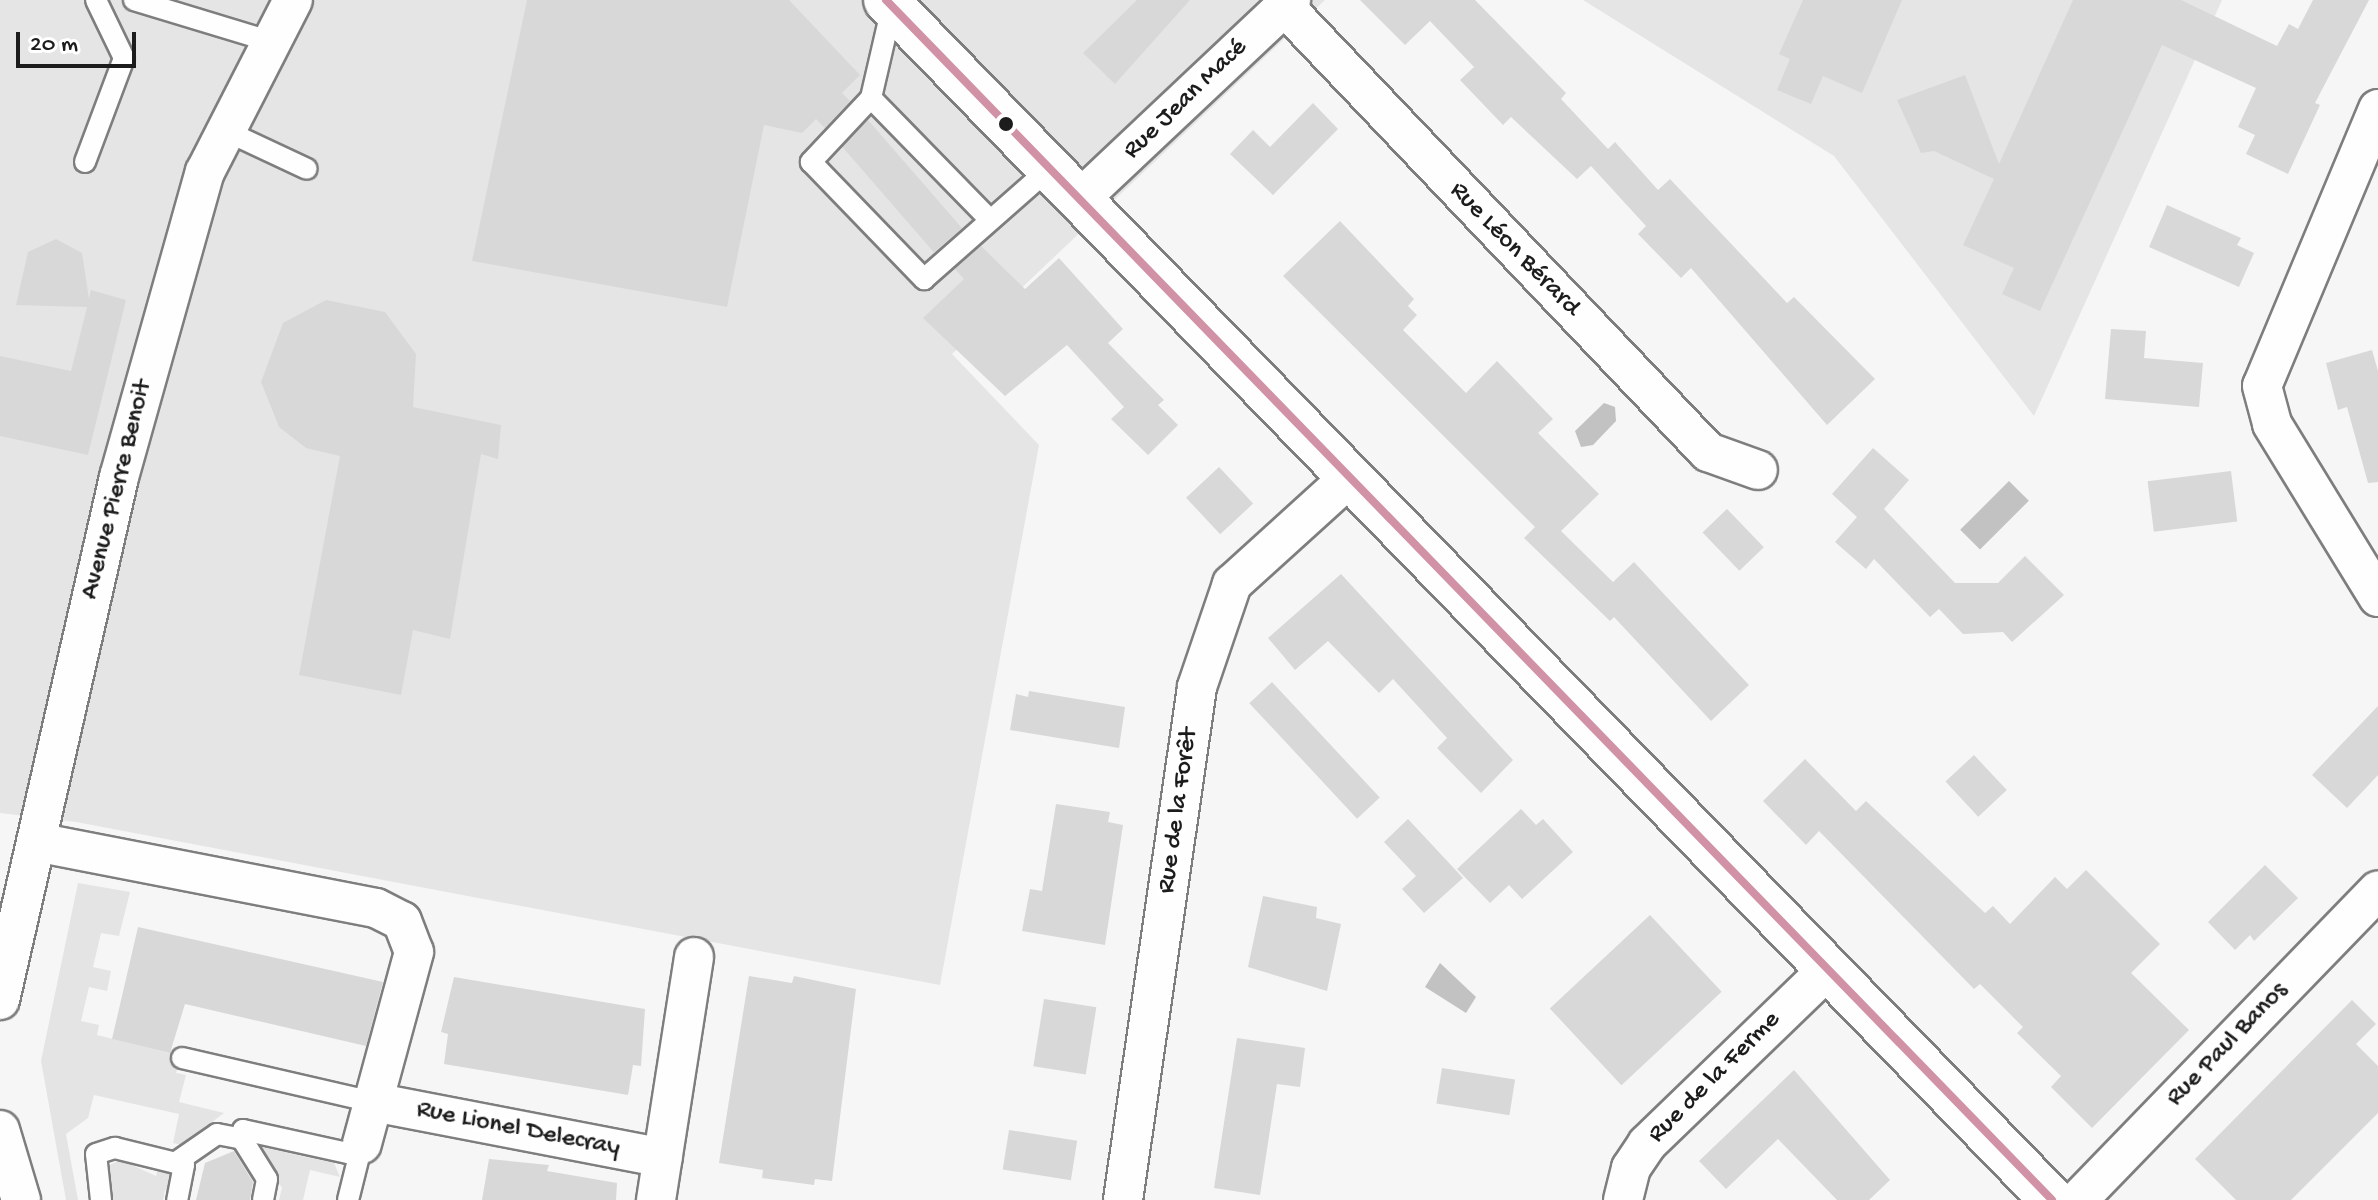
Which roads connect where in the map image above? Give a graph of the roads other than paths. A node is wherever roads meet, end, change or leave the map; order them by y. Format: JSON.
{"nodes":[{"id":1,"x":96,"y":0,"type":"edge"},
{"id":2,"x":134,"y":0,"type":"edge"},
{"id":3,"x":293,"y":0,"type":"edge"},
{"id":4,"x":889,"y":3,"type":"edge"},
{"id":5,"x":1288,"y":3,"type":"edge"},
{"id":6,"x":272,"y":42,"type":"junction"},
{"id":7,"x":871,"y":98,"type":"junction"},
{"id":8,"x":2378,"y":109,"type":"edge"},
{"id":9,"x":226,"y":131,"type":"junction"},
{"id":10,"x":85,"y":162,"type":"dead end"},
{"id":11,"x":1050,"y":168,"type":"junction"},
{"id":12,"x":307,"y":169,"type":"dead end"},
{"id":13,"x":1080,"y":199,"type":"junction"},
{"id":14,"x":987,"y":217,"type":"junction"},
{"id":15,"x":1758,"y":470,"type":"dead end"},
{"id":16,"x":1350,"y":477,"type":"junction"},
{"id":17,"x":2378,"y":597,"type":"edge"},
{"id":18,"x":36,"y":842,"type":"junction"},
{"id":19,"x":2371,"y":910,"type":"edge"},
{"id":20,"x":694,"y":957,"type":"dead end"},
{"id":21,"x":1828,"y":969,"type":"junction"},
{"id":22,"x":0,"y":1000,"type":"edge"},
{"id":23,"x":182,"y":1058,"type":"dead end"},
{"id":24,"x":373,"y":1102,"type":"junction"},
{"id":25,"x":0,"y":1130,"type":"edge"},
{"id":26,"x":242,"y":1139,"type":"junction"},
{"id":27,"x":362,"y":1144,"type":"junction"},
{"id":28,"x":663,"y":1158,"type":"junction"},
{"id":29,"x":175,"y":1163,"type":"junction"},
{"id":30,"x":21,"y":1200,"type":"edge"},
{"id":31,"x":101,"y":1200,"type":"edge"},
{"id":32,"x":177,"y":1200,"type":"edge"},
{"id":33,"x":263,"y":1200,"type":"edge"},
{"id":34,"x":348,"y":1200,"type":"edge"},
{"id":35,"x":656,"y":1200,"type":"edge"},
{"id":36,"x":1123,"y":1200,"type":"edge"},
{"id":37,"x":1623,"y":1200,"type":"edge"},
{"id":38,"x":2052,"y":1200,"type":"edge"},
{"id":39,"x":2078,"y":1200,"type":"edge"}],
"edges":[{"from":1,"to":10,"type":"lane"},
{"from":2,"to":6,"type":"lane"},
{"from":3,"to":6,"type":"street","name":"Avenue Pierre Benoit"},
{"from":4,"to":7,"type":"lane"},
{"from":4,"to":11,"type":"main road"},
{"from":5,"to":13,"type":"street","name":"Rue Jean Macé"},
{"from":5,"to":15,"type":"street","name":"Rue Léon Bérard"},
{"from":6,"to":9,"type":"street","name":"Avenue Pierre Benoit"},
{"from":7,"to":14,"type":"lane"},
{"from":7,"to":14,"type":"lane"},
{"from":8,"to":17,"type":"street"},
{"from":9,"to":12,"type":"lane"},
{"from":9,"to":18,"type":"street","name":"Avenue Pierre Benoit"},
{"from":11,"to":13,"type":"main road"},
{"from":11,"to":14,"type":"lane"},
{"from":13,"to":16,"type":"main road"},
{"from":16,"to":21,"type":"main road"},
{"from":16,"to":36,"type":"street","name":"Rue de la Forêt"},
{"from":18,"to":22,"type":"street","name":"Avenue Pierre Benoit"},
{"from":18,"to":24,"type":"street"},
{"from":19,"to":39,"type":"street","name":"Rue Paul Banos"},
{"from":20,"to":28,"type":"street"},
{"from":21,"to":37,"type":"street","name":"Rue de la Ferme"},
{"from":21,"to":38,"type":"main road"},
{"from":23,"to":24,"type":"lane"},
{"from":24,"to":27,"type":"street"},
{"from":24,"to":28,"type":"street","name":"Rue Lionel Delecray"},
{"from":25,"to":30,"type":"street"},
{"from":26,"to":27,"type":"lane"},
{"from":26,"to":29,"type":"lane"},
{"from":26,"to":33,"type":"lane"},
{"from":27,"to":34,"type":"lane"},
{"from":28,"to":35,"type":"street"},
{"from":29,"to":31,"type":"lane"},
{"from":29,"to":32,"type":"lane"}]}
